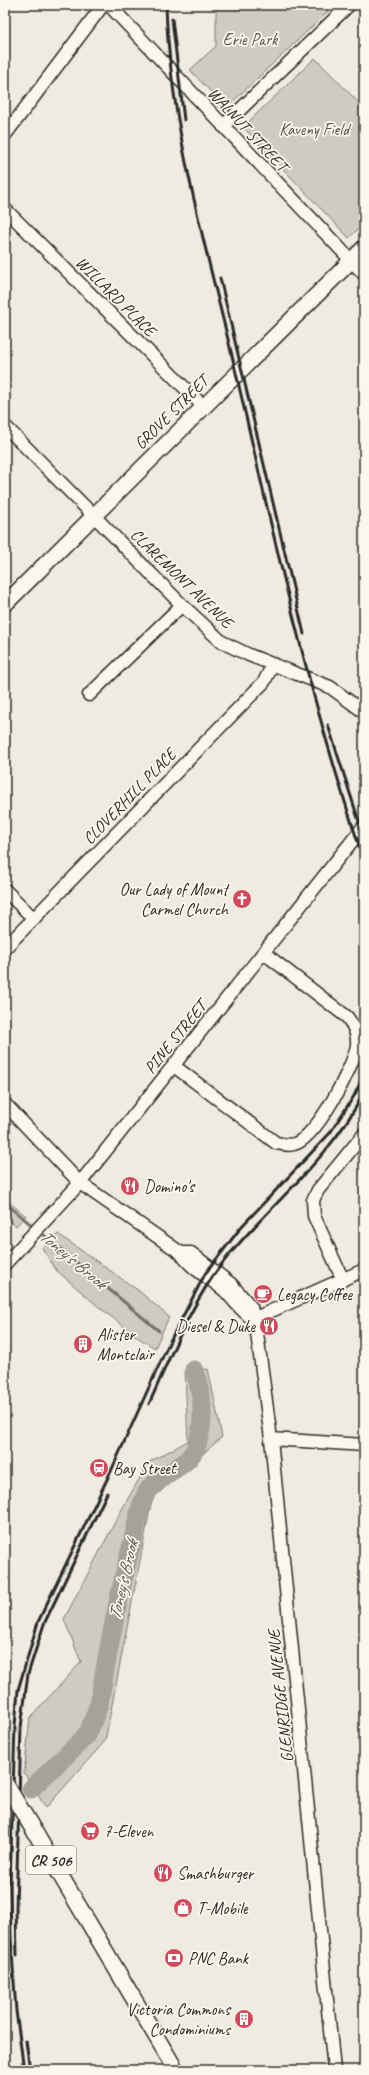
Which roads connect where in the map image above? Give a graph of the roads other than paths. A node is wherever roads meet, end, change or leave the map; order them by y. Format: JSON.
{"nodes":[{"id":1,"x":103,"y":5,"type":"edge"},
{"id":2,"x":109,"y":5,"type":"edge"},
{"id":3,"x":349,"y":5,"type":"edge"},
{"id":4,"x":223,"y":126,"type":"junction"},
{"id":5,"x":5,"y":135,"type":"edge"},
{"id":6,"x":5,"y":209,"type":"edge"},
{"id":7,"x":364,"y":248,"type":"edge"},
{"id":8,"x":350,"y":262,"type":"junction"},
{"id":9,"x":364,"y":274,"type":"edge"},
{"id":10,"x":203,"y":406,"type":"junction"},
{"id":11,"x":5,"y":426,"type":"edge"},
{"id":12,"x":93,"y":516,"type":"junction"},
{"id":13,"x":5,"y":604,"type":"edge"},
{"id":14,"x":182,"y":605,"type":"junction"},
{"id":15,"x":273,"y":664,"type":"junction"},
{"id":16,"x":89,"y":695,"type":"dead end"},
{"id":17,"x":364,"y":712,"type":"edge"},
{"id":18,"x":364,"y":826,"type":"edge"},
{"id":19,"x":5,"y":890,"type":"edge"},
{"id":20,"x":34,"y":919,"type":"junction"},
{"id":21,"x":5,"y":948,"type":"edge"},
{"id":22,"x":264,"y":952,"type":"junction"},
{"id":23,"x":174,"y":1066,"type":"junction"},
{"id":24,"x":5,"y":1104,"type":"edge"},
{"id":25,"x":364,"y":1134,"type":"edge"},
{"id":26,"x":80,"y":1183,"type":"junction"},
{"id":27,"x":5,"y":1264,"type":"edge"},
{"id":28,"x":364,"y":1270,"type":"edge"},
{"id":29,"x":343,"y":1280,"type":"junction"},
{"id":30,"x":253,"y":1319,"type":"junction"},
{"id":31,"x":271,"y":1439,"type":"junction"},
{"id":32,"x":364,"y":1445,"type":"edge"},
{"id":33,"x":5,"y":1783,"type":"edge"},
{"id":34,"x":176,"y":2070,"type":"edge"},
{"id":35,"x":334,"y":2070,"type":"edge"}],
"edges":[{"from":1,"to":5,"type":"street"},
{"from":2,"to":4,"type":"street","name":"WALNUT STREET"},
{"from":3,"to":4,"type":"street"},
{"from":4,"to":8,"type":"street","name":"WALNUT STREET"},
{"from":6,"to":10,"type":"street","name":"WILLARD PLACE"},
{"from":7,"to":8,"type":"main road","name":"GROVE STREET"},
{"from":8,"to":9,"type":"street","name":"WALNUT STREET"},
{"from":8,"to":10,"type":"main road","name":"GROVE STREET"},
{"from":10,"to":12,"type":"main road","name":"GROVE STREET"},
{"from":11,"to":12,"type":"street","name":"CLAREMONT AVENUE"},
{"from":12,"to":13,"type":"main road","name":"GROVE STREET"},
{"from":12,"to":14,"type":"street","name":"CLAREMONT AVENUE"},
{"from":14,"to":15,"type":"street","name":"CLAREMONT AVENUE"},
{"from":14,"to":16,"type":"street"},
{"from":15,"to":17,"type":"street","name":"CLAREMONT AVENUE"},
{"from":15,"to":20,"type":"street","name":"CLOVERHILL PLACE"},
{"from":18,"to":22,"type":"street","name":"PINE STREET"},
{"from":19,"to":20,"type":"street"},
{"from":20,"to":21,"type":"street","name":"CLOVERHILL PLACE"},
{"from":22,"to":23,"type":"street","name":"PINE STREET"},
{"from":22,"to":23,"type":"street"},
{"from":23,"to":26,"type":"street","name":"PINE STREET"},
{"from":24,"to":26,"type":"street"},
{"from":25,"to":29,"type":"street"},
{"from":26,"to":27,"type":"street","name":"PINE STREET"},
{"from":26,"to":30,"type":"street"},
{"from":28,"to":29,"type":"street"},
{"from":29,"to":30,"type":"street"},
{"from":30,"to":31,"type":"street","name":"GLENRIDGE AVENUE"},
{"from":31,"to":32,"type":"street"},
{"from":31,"to":35,"type":"street","name":"GLENRIDGE AVENUE"},
{"from":33,"to":34,"type":"main road","number":"CR 506","bridge":true}]}
